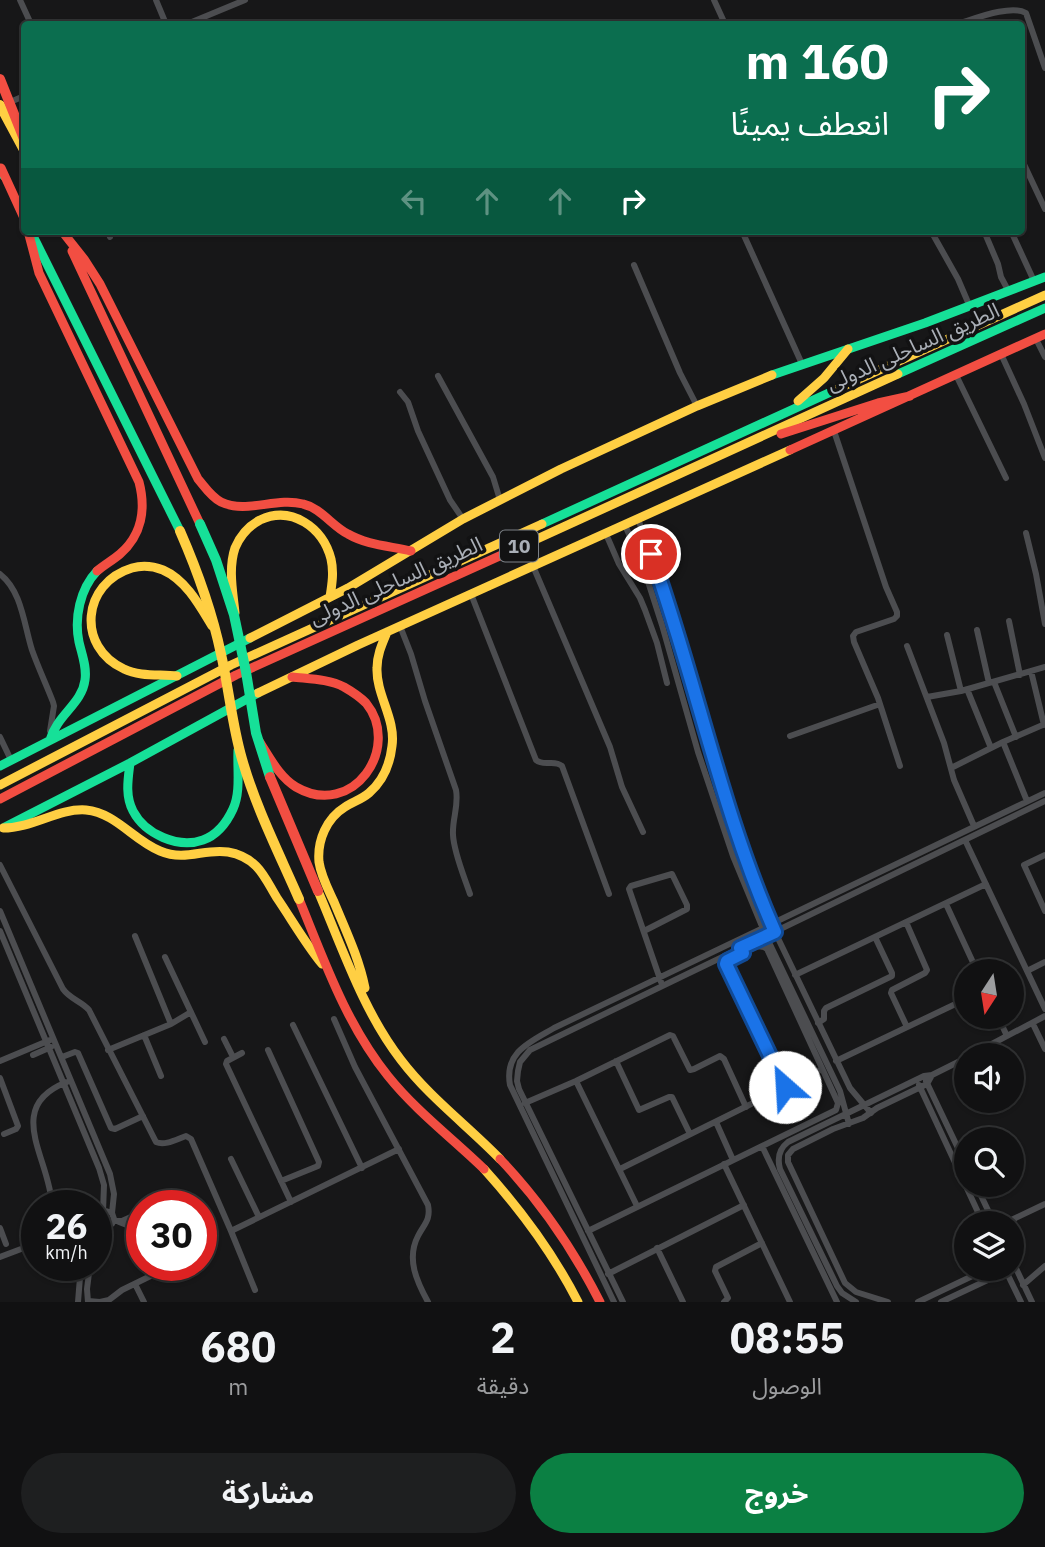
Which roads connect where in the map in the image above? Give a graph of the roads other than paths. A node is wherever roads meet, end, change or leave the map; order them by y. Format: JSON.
{"nodes":[{"id":1,"x":20,"y":0,"type":"edge"},
{"id":2,"x":156,"y":0,"type":"edge"},
{"id":3,"x":245,"y":0,"type":"edge"},
{"id":4,"x":714,"y":0,"type":"edge"},
{"id":5,"x":30,"y":21,"type":"edge"},
{"id":6,"x":165,"y":21,"type":"edge"},
{"id":7,"x":194,"y":21,"type":"edge"},
{"id":8,"x":724,"y":21,"type":"edge"},
{"id":9,"x":968,"y":21,"type":"edge"},
{"id":10,"x":1045,"y":68,"type":"edge"},
{"id":11,"x":0,"y":79,"type":"edge"},
{"id":12,"x":21,"y":97,"type":"edge"},
{"id":13,"x":0,"y":106,"type":"edge"},
{"id":14,"x":21,"y":132,"type":"edge"},
{"id":15,"x":21,"y":144,"type":"edge"},
{"id":16,"x":1025,"y":166,"type":"edge"},
{"id":17,"x":1,"y":171,"type":"edge"},
{"id":18,"x":1045,"y":209,"type":"edge"},
{"id":19,"x":21,"y":212,"type":"edge"},
{"id":20,"x":31,"y":235,"type":"edge"},
{"id":21,"x":32,"y":235,"type":"edge"},
{"id":22,"x":65,"y":235,"type":"edge"},
{"id":23,"x":66,"y":235,"type":"edge"},
{"id":24,"x":744,"y":235,"type":"edge"},
{"id":25,"x":933,"y":235,"type":"edge"},
{"id":26,"x":986,"y":235,"type":"edge"},
{"id":27,"x":1013,"y":235,"type":"edge"},
{"id":28,"x":634,"y":265,"type":"dead end"},
{"id":29,"x":1040,"y":279,"type":"edge"},
{"id":30,"x":1009,"y":292,"type":"junction"},
{"id":31,"x":1045,"y":295,"type":"edge"},
{"id":32,"x":970,"y":307,"type":"junction"},
{"id":33,"x":1045,"y":308,"type":"edge"},
{"id":34,"x":1040,"y":337,"type":"edge"},
{"id":35,"x":848,"y":349,"type":"junction"},
{"id":36,"x":1001,"y":354,"type":"junction"},
{"id":37,"x":1045,"y":357,"type":"edge"},
{"id":38,"x":802,"y":364,"type":"junction"},
{"id":39,"x":956,"y":374,"type":"junction"},
{"id":40,"x":438,"y":376,"type":"dead end"},
{"id":41,"x":400,"y":392,"type":"dead end"},
{"id":42,"x":910,"y":396,"type":"junction"},
{"id":43,"x":697,"y":406,"type":"junction"},
{"id":44,"x":789,"y":410,"type":"junction"},
{"id":45,"x":834,"y":431,"type":"junction"},
{"id":46,"x":747,"y":443,"type":"junction"},
{"id":47,"x":1045,"y":458,"type":"edge"},
{"id":48,"x":1006,"y":478,"type":"dead end"},
{"id":49,"x":500,"y":500,"type":"junction"},
{"id":50,"x":463,"y":519,"type":"junction"},
{"id":51,"x":638,"y":519,"type":"junction"},
{"id":52,"x":625,"y":525,"type":"junction"},
{"id":53,"x":1026,"y":533,"type":"dead end"},
{"id":54,"x":606,"y":534,"type":"junction"},
{"id":55,"x":645,"y":537,"type":"junction"},
{"id":56,"x":633,"y":541,"type":"junction"},
{"id":57,"x":411,"y":551,"type":"junction"},
{"id":58,"x":655,"y":565,"type":"junction"},
{"id":59,"x":533,"y":566,"type":"junction"},
{"id":60,"x":643,"y":569,"type":"junction"},
{"id":61,"x":0,"y":573,"type":"edge"},
{"id":62,"x":471,"y":594,"type":"junction"},
{"id":63,"x":330,"y":597,"type":"junction"},
{"id":64,"x":1009,"y":621,"type":"dead end"},
{"id":65,"x":1045,"y":624,"type":"edge"},
{"id":66,"x":400,"y":626,"type":"junction"},
{"id":67,"x":237,"y":630,"type":"junction"},
{"id":68,"x":977,"y":630,"type":"dead end"},
{"id":69,"x":387,"y":632,"type":"junction"},
{"id":70,"x":216,"y":635,"type":"junction"},
{"id":71,"x":947,"y":635,"type":"dead end"},
{"id":72,"x":907,"y":646,"type":"dead end"},
{"id":73,"x":1045,"y":667,"type":"edge"},
{"id":74,"x":1031,"y":671,"type":"junction"},
{"id":75,"x":1020,"y":675,"type":"junction"},
{"id":76,"x":177,"y":676,"type":"junction"},
{"id":77,"x":292,"y":677,"type":"junction"},
{"id":78,"x":991,"y":682,"type":"junction"},
{"id":79,"x":667,"y":683,"type":"dead end"},
{"id":80,"x":964,"y":690,"type":"junction"},
{"id":81,"x":927,"y":697,"type":"junction"},
{"id":82,"x":880,"y":704,"type":"junction"},
{"id":83,"x":1044,"y":725,"type":"edge"},
{"id":84,"x":790,"y":736,"type":"dead end"},
{"id":85,"x":0,"y":737,"type":"edge"},
{"id":86,"x":1016,"y":737,"type":"junction"},
{"id":87,"x":258,"y":739,"type":"junction"},
{"id":88,"x":50,"y":740,"type":"junction"},
{"id":89,"x":1003,"y":742,"type":"junction"},
{"id":90,"x":238,"y":743,"type":"junction"},
{"id":91,"x":991,"y":748,"type":"junction"},
{"id":92,"x":11,"y":760,"type":"junction"},
{"id":93,"x":130,"y":763,"type":"junction"},
{"id":94,"x":0,"y":766,"type":"edge"},
{"id":95,"x":900,"y":766,"type":"dead end"},
{"id":96,"x":951,"y":768,"type":"junction"},
{"id":97,"x":0,"y":785,"type":"edge"},
{"id":98,"x":1045,"y":793,"type":"edge"},
{"id":99,"x":0,"y":799,"type":"edge"},
{"id":100,"x":1027,"y":801,"type":"junction"},
{"id":101,"x":1045,"y":801,"type":"edge"},
{"id":102,"x":970,"y":828,"type":"junction"},
{"id":103,"x":1,"y":829,"type":"edge"},
{"id":104,"x":643,"y":832,"type":"dead end"},
{"id":105,"x":968,"y":838,"type":"junction"},
{"id":106,"x":744,"y":853,"type":"junction"},
{"id":107,"x":1045,"y":855,"type":"edge"},
{"id":108,"x":733,"y":856,"type":"junction"},
{"id":109,"x":0,"y":865,"type":"edge"},
{"id":110,"x":986,"y":884,"type":"junction"},
{"id":111,"x":470,"y":894,"type":"dead end"},
{"id":112,"x":609,"y":894,"type":"dead end"},
{"id":113,"x":946,"y":904,"type":"junction"},
{"id":114,"x":0,"y":911,"type":"edge"},
{"id":115,"x":1045,"y":911,"type":"edge"},
{"id":116,"x":906,"y":922,"type":"junction"},
{"id":117,"x":772,"y":924,"type":"junction"},
{"id":118,"x":763,"y":928,"type":"junction"},
{"id":119,"x":0,"y":931,"type":"edge"},
{"id":120,"x":644,"y":931,"type":"junction"},
{"id":121,"x":775,"y":932,"type":"junction"},
{"id":122,"x":135,"y":936,"type":"dead end"},
{"id":123,"x":766,"y":936,"type":"junction"},
{"id":124,"x":875,"y":937,"type":"junction"},
{"id":125,"x":741,"y":951,"type":"junction"},
{"id":126,"x":165,"y":957,"type":"dead end"},
{"id":127,"x":773,"y":957,"type":"junction"},
{"id":128,"x":971,"y":959,"type":"edge"},
{"id":129,"x":1045,"y":962,"type":"edge"},
{"id":130,"x":1027,"y":971,"type":"junction"},
{"id":131,"x":330,"y":973,"type":"junction"},
{"id":132,"x":795,"y":975,"type":"junction"},
{"id":133,"x":661,"y":982,"type":"junction"},
{"id":134,"x":366,"y":1005,"type":"junction"},
{"id":135,"x":954,"y":1005,"type":"edge"},
{"id":136,"x":1045,"y":1009,"type":"edge"},
{"id":137,"x":191,"y":1012,"type":"junction"},
{"id":138,"x":1045,"y":1016,"type":"edge"},
{"id":139,"x":334,"y":1019,"type":"dead end"},
{"id":140,"x":818,"y":1023,"type":"junction"},
{"id":141,"x":171,"y":1024,"type":"junction"},
{"id":142,"x":1032,"y":1024,"type":"junction"},
{"id":143,"x":293,"y":1025,"type":"dead end"},
{"id":144,"x":907,"y":1027,"type":"junction"},
{"id":145,"x":554,"y":1028,"type":"junction"},
{"id":146,"x":1004,"y":1029,"type":"edge"},
{"id":147,"x":144,"y":1035,"type":"junction"},
{"id":148,"x":558,"y":1036,"type":"junction"},
{"id":149,"x":1007,"y":1036,"type":"junction"},
{"id":150,"x":224,"y":1039,"type":"dead end"},
{"id":151,"x":205,"y":1042,"type":"dead end"},
{"id":152,"x":52,"y":1043,"type":"junction"},
{"id":153,"x":994,"y":1043,"type":"edge"},
{"id":154,"x":1045,"y":1049,"type":"edge"},
{"id":155,"x":108,"y":1050,"type":"junction"},
{"id":156,"x":268,"y":1050,"type":"dead end"},
{"id":157,"x":242,"y":1053,"type":"dead end"},
{"id":158,"x":33,"y":1055,"type":"dead end"},
{"id":159,"x":62,"y":1057,"type":"junction"},
{"id":160,"x":233,"y":1057,"type":"junction"},
{"id":161,"x":0,"y":1060,"type":"edge"},
{"id":162,"x":616,"y":1061,"type":"junction"},
{"id":163,"x":836,"y":1061,"type":"junction"},
{"id":164,"x":954,"y":1064,"type":"edge"},
{"id":165,"x":822,"y":1069,"type":"junction"},
{"id":166,"x":932,"y":1075,"type":"junction"},
{"id":167,"x":161,"y":1076,"type":"dead end"},
{"id":168,"x":924,"y":1076,"type":"junction"},
{"id":169,"x":0,"y":1078,"type":"edge"},
{"id":170,"x":916,"y":1080,"type":"junction"},
{"id":171,"x":576,"y":1081,"type":"junction"},
{"id":172,"x":68,"y":1082,"type":"junction"},
{"id":173,"x":923,"y":1085,"type":"junction"},
{"id":174,"x":785,"y":1087,"type":"junction"},
{"id":175,"x":522,"y":1105,"type":"junction"},
{"id":176,"x":864,"y":1105,"type":"junction"},
{"id":177,"x":746,"y":1107,"type":"junction"},
{"id":178,"x":871,"y":1113,"type":"junction"},
{"id":179,"x":845,"y":1114,"type":"junction"},
{"id":180,"x":143,"y":1116,"type":"junction"},
{"id":181,"x":716,"y":1122,"type":"junction"},
{"id":182,"x":849,"y":1124,"type":"junction"},
{"id":183,"x":4,"y":1134,"type":"dead end"},
{"id":184,"x":690,"y":1134,"type":"junction"},
{"id":185,"x":796,"y":1134,"type":"junction"},
{"id":186,"x":954,"y":1143,"type":"edge"},
{"id":187,"x":762,"y":1146,"type":"junction"},
{"id":188,"x":399,"y":1149,"type":"junction"},
{"id":189,"x":231,"y":1160,"type":"dead end"},
{"id":190,"x":733,"y":1160,"type":"junction"},
{"id":191,"x":724,"y":1164,"type":"junction"},
{"id":192,"x":775,"y":1164,"type":"junction"},
{"id":193,"x":103,"y":1166,"type":"junction"},
{"id":194,"x":362,"y":1168,"type":"junction"},
{"id":195,"x":620,"y":1169,"type":"junction"},
{"id":196,"x":281,"y":1181,"type":"junction"},
{"id":197,"x":50,"y":1190,"type":"edge"},
{"id":198,"x":104,"y":1190,"type":"edge"},
{"id":199,"x":800,"y":1192,"type":"junction"},
{"id":200,"x":793,"y":1195,"type":"junction"},
{"id":201,"x":291,"y":1202,"type":"junction"},
{"id":202,"x":1045,"y":1204,"type":"edge"},
{"id":203,"x":744,"y":1205,"type":"junction"},
{"id":204,"x":637,"y":1206,"type":"junction"},
{"id":205,"x":979,"y":1211,"type":"edge"},
{"id":206,"x":112,"y":1213,"type":"joint"},
{"id":207,"x":1024,"y":1214,"type":"edge"},
{"id":208,"x":126,"y":1217,"type":"edge"},
{"id":209,"x":259,"y":1217,"type":"junction"},
{"id":210,"x":115,"y":1221,"type":"junction"},
{"id":211,"x":112,"y":1223,"type":"edge"},
{"id":212,"x":126,"y":1225,"type":"edge"},
{"id":213,"x":0,"y":1228,"type":"edge"},
{"id":214,"x":231,"y":1231,"type":"junction"},
{"id":215,"x":588,"y":1231,"type":"junction"},
{"id":216,"x":762,"y":1243,"type":"junction"},
{"id":217,"x":6,"y":1244,"type":"dead end"},
{"id":218,"x":657,"y":1248,"type":"junction"},
{"id":219,"x":21,"y":1249,"type":"edge"},
{"id":220,"x":0,"y":1257,"type":"edge"},
{"id":221,"x":1045,"y":1266,"type":"edge"},
{"id":222,"x":609,"y":1273,"type":"junction"},
{"id":223,"x":603,"y":1279,"type":"junction"},
{"id":224,"x":80,"y":1281,"type":"edge"},
{"id":225,"x":89,"y":1281,"type":"edge"},
{"id":226,"x":141,"y":1281,"type":"edge"},
{"id":227,"x":962,"y":1281,"type":"edge"},
{"id":228,"x":982,"y":1281,"type":"edge"},
{"id":229,"x":1014,"y":1281,"type":"edge"},
{"id":230,"x":1020,"y":1281,"type":"edge"},
{"id":231,"x":135,"y":1284,"type":"junction"},
{"id":232,"x":1023,"y":1285,"type":"junction"},
{"id":233,"x":848,"y":1287,"type":"junction"},
{"id":234,"x":255,"y":1290,"type":"dead end"},
{"id":235,"x":79,"y":1292,"type":"junction"},
{"id":236,"x":842,"y":1293,"type":"junction"},
{"id":237,"x":88,"y":1299,"type":"edge"},
{"id":238,"x":787,"y":1301,"type":"edge"},
{"id":239,"x":78,"y":1302,"type":"edge"},
{"id":240,"x":144,"y":1302,"type":"edge"},
{"id":241,"x":428,"y":1302,"type":"edge"},
{"id":242,"x":578,"y":1302,"type":"edge"},
{"id":243,"x":600,"y":1302,"type":"edge"},
{"id":244,"x":614,"y":1302,"type":"edge"},
{"id":245,"x":623,"y":1302,"type":"edge"},
{"id":246,"x":683,"y":1302,"type":"edge"},
{"id":247,"x":724,"y":1302,"type":"edge"},
{"id":248,"x":836,"y":1302,"type":"edge"},
{"id":249,"x":843,"y":1302,"type":"edge"},
{"id":250,"x":856,"y":1302,"type":"edge"},
{"id":251,"x":888,"y":1302,"type":"edge"},
{"id":252,"x":918,"y":1302,"type":"edge"},
{"id":253,"x":941,"y":1302,"type":"edge"},
{"id":254,"x":1021,"y":1302,"type":"edge"},
{"id":255,"x":1032,"y":1302,"type":"edge"}],
"edges":[{"from":1,"to":5,"type":"street"},
{"from":2,"to":6,"type":"street"},
{"from":3,"to":7,"type":"street"},
{"from":4,"to":8,"type":"street"},
{"from":9,"to":10,"type":"street"},
{"from":11,"to":14,"type":"main road","bridge":true},
{"from":12,"to":13,"type":"street"},
{"from":13,"to":15,"type":"main road","bridge":true},
{"from":16,"to":18,"type":"street"},
{"from":17,"to":19,"type":"main road"},
{"from":20,"to":88,"type":"main road"},
{"from":21,"to":70,"type":"main road","bridge":true},
{"from":22,"to":67,"type":"main road","bridge":true},
{"from":23,"to":57,"type":"main road"},
{"from":24,"to":38,"type":"street"},
{"from":25,"to":32,"type":"street"},
{"from":26,"to":30,"type":"street"},
{"from":27,"to":29,"type":"street"},
{"from":28,"to":43,"type":"street"},
{"from":29,"to":30,"type":"main road"},
{"from":30,"to":32,"type":"main road"},
{"from":31,"to":44,"type":"main road","name":"الطريق الساحلى الدولى","number":"10"},
{"from":32,"to":35,"type":"main road"},
{"from":33,"to":46,"type":"main road","name":"الطريق الساحلى الدولى","number":"10"},
{"from":34,"to":36,"type":"main road"},
{"from":34,"to":37,"type":"street"},
{"from":35,"to":38,"type":"main road"},
{"from":35,"to":44,"type":"main road"},
{"from":36,"to":39,"type":"main road"},
{"from":36,"to":47,"type":"street"},
{"from":38,"to":43,"type":"main road"},
{"from":39,"to":42,"type":"main road"},
{"from":39,"to":48,"type":"street"},
{"from":40,"to":49,"type":"street"},
{"from":41,"to":50,"type":"street"},
{"from":42,"to":45,"type":"main road"},
{"from":42,"to":46,"type":"main road"},
{"from":43,"to":49,"type":"main road"},
{"from":44,"to":97,"type":"main road","name":"الطريق الساحلى الدولى","number":"10"},
{"from":45,"to":51,"type":"main road"},
{"from":45,"to":82,"type":"street"},
{"from":46,"to":99,"type":"main road","name":"الطريق الساحلى الدولى","number":"10"},
{"from":49,"to":50,"type":"main road"},
{"from":50,"to":57,"type":"main road"},
{"from":51,"to":52,"type":"main road"},
{"from":51,"to":55,"type":"street"},
{"from":52,"to":54,"type":"main road"},
{"from":52,"to":56,"type":"street"},
{"from":53,"to":65,"type":"street"},
{"from":54,"to":59,"type":"main road"},
{"from":54,"to":79,"type":"street"},
{"from":55,"to":56,"type":"street"},
{"from":55,"to":58,"type":"street"},
{"from":56,"to":60,"type":"street"},
{"from":57,"to":63,"type":"main road"},
{"from":58,"to":60,"type":"street"},
{"from":58,"to":106,"type":"street"},
{"from":59,"to":62,"type":"main road"},
{"from":59,"to":104,"type":"street"},
{"from":60,"to":108,"type":"street"},
{"from":61,"to":88,"type":"street"},
{"from":62,"to":66,"type":"main road"},
{"from":62,"to":112,"type":"street"},
{"from":63,"to":67,"type":"main road","bridge":true},
{"from":63,"to":76,"type":"main road"},
{"from":64,"to":75,"type":"street"},
{"from":66,"to":69,"type":"main road"},
{"from":66,"to":111,"type":"street"},
{"from":67,"to":87,"type":"main road","bridge":true},
{"from":68,"to":78,"type":"street"},
{"from":69,"to":77,"type":"main road"},
{"from":69,"to":134,"type":"main road"},
{"from":70,"to":76,"type":"main road","bridge":true},
{"from":70,"to":90,"type":"main road","bridge":true},
{"from":71,"to":80,"type":"street"},
{"from":72,"to":81,"type":"street"},
{"from":73,"to":74,"type":"street"},
{"from":74,"to":75,"type":"street"},
{"from":74,"to":83,"type":"street"},
{"from":75,"to":78,"type":"street"},
{"from":76,"to":88,"type":"main road"},
{"from":77,"to":87,"type":"main road"},
{"from":77,"to":93,"type":"main road"},
{"from":78,"to":80,"type":"street"},
{"from":78,"to":86,"type":"street"},
{"from":80,"to":81,"type":"street"},
{"from":80,"to":91,"type":"street"},
{"from":81,"to":96,"type":"street"},
{"from":82,"to":84,"type":"street"},
{"from":82,"to":95,"type":"street"},
{"from":83,"to":86,"type":"street"},
{"from":85,"to":92,"type":"street"},
{"from":86,"to":89,"type":"street"},
{"from":87,"to":134,"type":"main road","bridge":true},
{"from":88,"to":92,"type":"main road"},
{"from":89,"to":91,"type":"street"},
{"from":89,"to":100,"type":"street"},
{"from":90,"to":93,"type":"main road","bridge":true},
{"from":90,"to":131,"type":"main road","bridge":true},
{"from":91,"to":96,"type":"street"},
{"from":92,"to":94,"type":"main road"},
{"from":93,"to":103,"type":"main road"},
{"from":96,"to":102,"type":"street"},
{"from":98,"to":100,"type":"street"},
{"from":100,"to":102,"type":"street"},
{"from":101,"to":105,"type":"street"},
{"from":102,"to":105,"type":"street"},
{"from":102,"to":117,"type":"street"},
{"from":103,"to":131,"type":"main road"},
{"from":105,"to":110,"type":"street"},
{"from":105,"to":121,"type":"street"},
{"from":106,"to":108,"type":"street"},
{"from":106,"to":117,"type":"street"},
{"from":107,"to":115,"type":"street"},
{"from":108,"to":118,"type":"street"},
{"from":109,"to":155,"type":"street"},
{"from":110,"to":113,"type":"street"},
{"from":110,"to":130,"type":"street"},
{"from":113,"to":116,"type":"street"},
{"from":113,"to":128,"type":"street"},
{"from":114,"to":152,"type":"street"},
{"from":116,"to":124,"type":"street"},
{"from":116,"to":144,"type":"street"},
{"from":117,"to":118,"type":"street"},
{"from":117,"to":121,"type":"street"},
{"from":118,"to":123,"type":"street"},
{"from":118,"to":133,"type":"street"},
{"from":119,"to":152,"type":"street"},
{"from":120,"to":120,"type":"street"},
{"from":120,"to":133,"type":"street"},
{"from":121,"to":123,"type":"street"},
{"from":121,"to":132,"type":"street"},
{"from":122,"to":141,"type":"street"},
{"from":123,"to":125,"type":"street"},
{"from":123,"to":127,"type":"street"},
{"from":124,"to":132,"type":"street"},
{"from":124,"to":140,"type":"street"},
{"from":125,"to":127,"type":"street"},
{"from":125,"to":133,"type":"street"},
{"from":125,"to":174,"type":"street"},
{"from":126,"to":137,"type":"street"},
{"from":127,"to":165,"type":"street"},
{"from":127,"to":179,"type":"street"},
{"from":129,"to":130,"type":"street"},
{"from":130,"to":136,"type":"street"},
{"from":131,"to":242,"type":"main road"},
{"from":132,"to":140,"type":"street"},
{"from":133,"to":145,"type":"street"},
{"from":133,"to":148,"type":"street"},
{"from":134,"to":243,"type":"main road"},
{"from":135,"to":144,"type":"street"},
{"from":137,"to":141,"type":"street"},
{"from":137,"to":151,"type":"street"},
{"from":138,"to":142,"type":"street"},
{"from":139,"to":188,"type":"street"},
{"from":140,"to":163,"type":"street"},
{"from":141,"to":147,"type":"street"},
{"from":142,"to":149,"type":"street"},
{"from":142,"to":154,"type":"street"},
{"from":143,"to":194,"type":"street"},
{"from":144,"to":163,"type":"street"},
{"from":145,"to":148,"type":"street"},
{"from":145,"to":175,"type":"street"},
{"from":146,"to":149,"type":"street"},
{"from":147,"to":155,"type":"street"},
{"from":147,"to":167,"type":"street"},
{"from":148,"to":175,"type":"street"},
{"from":149,"to":153,"type":"street"},
{"from":150,"to":160,"type":"street"},
{"from":152,"to":158,"type":"street"},
{"from":152,"to":159,"type":"street"},
{"from":152,"to":161,"type":"street"},
{"from":152,"to":172,"type":"street"},
{"from":155,"to":180,"type":"street"},
{"from":156,"to":196,"type":"street"},
{"from":157,"to":160,"type":"street"},
{"from":159,"to":172,"type":"street"},
{"from":159,"to":180,"type":"street"},
{"from":160,"to":196,"type":"street"},
{"from":162,"to":171,"type":"street"},
{"from":162,"to":177,"type":"street"},
{"from":162,"to":184,"type":"street"},
{"from":163,"to":176,"type":"street"},
{"from":164,"to":166,"type":"street"},
{"from":165,"to":174,"type":"street"},
{"from":165,"to":185,"type":"street"},
{"from":166,"to":168,"type":"street"},
{"from":166,"to":173,"type":"street"},
{"from":168,"to":170,"type":"street"},
{"from":168,"to":173,"type":"street"},
{"from":169,"to":183,"type":"street"},
{"from":170,"to":173,"type":"street"},
{"from":170,"to":176,"type":"street"},
{"from":171,"to":175,"type":"street"},
{"from":171,"to":195,"type":"street"},
{"from":172,"to":193,"type":"street"},
{"from":172,"to":197,"type":"street"},
{"from":173,"to":178,"type":"street"},
{"from":173,"to":186,"type":"street"},
{"from":173,"to":205,"type":"street"},
{"from":174,"to":177,"type":"street"},
{"from":175,"to":215,"type":"street"},
{"from":175,"to":223,"type":"street"},
{"from":176,"to":178,"type":"street"},
{"from":176,"to":179,"type":"street"},
{"from":177,"to":181,"type":"street"},
{"from":178,"to":182,"type":"street"},
{"from":179,"to":182,"type":"street"},
{"from":179,"to":185,"type":"street"},
{"from":180,"to":214,"type":"street"},
{"from":181,"to":184,"type":"street"},
{"from":181,"to":190,"type":"street"},
{"from":182,"to":199,"type":"street"},
{"from":184,"to":195,"type":"street"},
{"from":185,"to":187,"type":"street"},
{"from":185,"to":192,"type":"street"},
{"from":187,"to":190,"type":"street"},
{"from":187,"to":192,"type":"street"},
{"from":188,"to":194,"type":"street"},
{"from":188,"to":241,"type":"street"},
{"from":189,"to":209,"type":"street"},
{"from":190,"to":191,"type":"street"},
{"from":191,"to":203,"type":"street"},
{"from":191,"to":204,"type":"street"},
{"from":192,"to":200,"type":"street"},
{"from":192,"to":248,"type":"street"},
{"from":193,"to":198,"type":"street"},
{"from":193,"to":206,"type":"street"},
{"from":194,"to":201,"type":"street"},
{"from":195,"to":204,"type":"street"},
{"from":196,"to":201,"type":"street"},
{"from":199,"to":200,"type":"street"},
{"from":199,"to":233,"type":"street"},
{"from":200,"to":236,"type":"street"},
{"from":201,"to":209,"type":"street"},
{"from":202,"to":207,"type":"street"},
{"from":203,"to":216,"type":"street"},
{"from":203,"to":218,"type":"street"},
{"from":204,"to":215,"type":"street"},
{"from":206,"to":210,"type":"street"},
{"from":208,"to":210,"type":"street"},
{"from":209,"to":214,"type":"street"},
{"from":210,"to":211,"type":"street"},
{"from":210,"to":212,"type":"street"},
{"from":213,"to":217,"type":"street"},
{"from":214,"to":234,"type":"street"},
{"from":215,"to":222,"type":"street"},
{"from":216,"to":238,"type":"street"},
{"from":216,"to":247,"type":"street"},
{"from":218,"to":222,"type":"street"},
{"from":218,"to":246,"type":"street"},
{"from":219,"to":220,"type":"street"},
{"from":221,"to":232,"type":"street"},
{"from":222,"to":223,"type":"street"},
{"from":222,"to":245,"type":"street"},
{"from":223,"to":244,"type":"street"},
{"from":224,"to":235,"type":"street"},
{"from":225,"to":237,"type":"street"},
{"from":226,"to":231,"type":"street"},
{"from":227,"to":252,"type":"street"},
{"from":228,"to":253,"type":"street"},
{"from":229,"to":254,"type":"street"},
{"from":230,"to":232,"type":"street"},
{"from":231,"to":237,"type":"street"},
{"from":231,"to":240,"type":"street"},
{"from":232,"to":255,"type":"street"},
{"from":233,"to":236,"type":"street"},
{"from":233,"to":251,"type":"street"},
{"from":235,"to":237,"type":"street"},
{"from":235,"to":239,"type":"street"},
{"from":236,"to":249,"type":"street"},
{"from":236,"to":250,"type":"street"}]}
